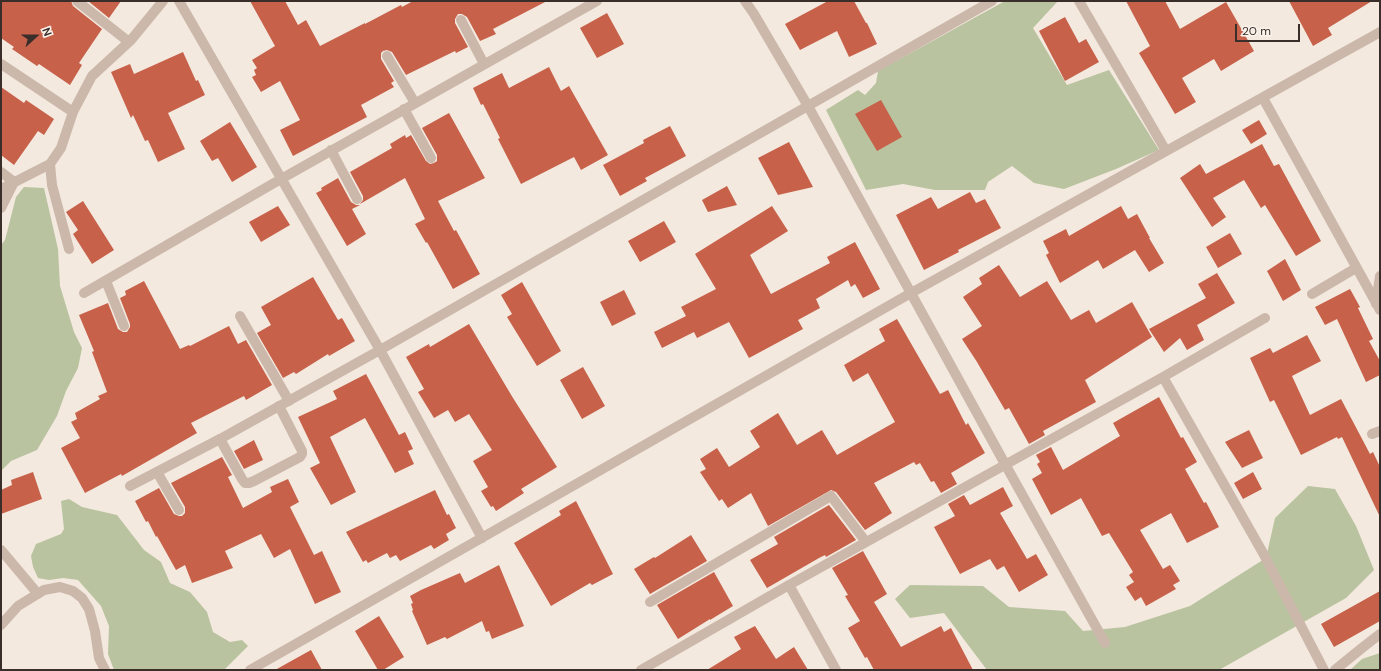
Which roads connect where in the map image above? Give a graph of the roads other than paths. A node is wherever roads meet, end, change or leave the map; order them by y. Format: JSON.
{"nodes":[{"id":1,"x":77,"y":1,"type":"edge"},
{"id":2,"x":162,"y":1,"type":"edge"},
{"id":3,"x":179,"y":1,"type":"edge"},
{"id":4,"x":597,"y":1,"type":"edge"},
{"id":5,"x":745,"y":1,"type":"edge"},
{"id":6,"x":992,"y":1,"type":"edge"},
{"id":7,"x":1079,"y":1,"type":"edge"},
{"id":8,"x":461,"y":20,"type":"dead end"},
{"id":9,"x":1380,"y":32,"type":"edge"},
{"id":10,"x":129,"y":42,"type":"junction"},
{"id":11,"x":387,"y":56,"type":"dead end"},
{"id":12,"x":1,"y":64,"type":"edge"},
{"id":13,"x":484,"y":64,"type":"junction"},
{"id":14,"x":1263,"y":98,"type":"junction"},
{"id":15,"x":415,"y":103,"type":"junction"},
{"id":16,"x":808,"y":106,"type":"junction"},
{"id":17,"x":404,"y":109,"type":"junction"},
{"id":18,"x":73,"y":112,"type":"junction"},
{"id":19,"x":331,"y":150,"type":"junction"},
{"id":20,"x":1166,"y":151,"type":"junction"},
{"id":21,"x":431,"y":158,"type":"dead end"},
{"id":22,"x":50,"y":164,"type":"junction"},
{"id":23,"x":1,"y":172,"type":"edge"},
{"id":24,"x":281,"y":178,"type":"junction"},
{"id":25,"x":14,"y":182,"type":"junction"},
{"id":26,"x":1,"y":189,"type":"edge"},
{"id":27,"x":357,"y":199,"type":"dead end"},
{"id":28,"x":1,"y":208,"type":"edge"},
{"id":29,"x":69,"y":249,"type":"dead end"},
{"id":30,"x":1356,"y":268,"type":"junction"},
{"id":31,"x":1380,"y":276,"type":"edge"},
{"id":32,"x":106,"y":281,"type":"junction"},
{"id":33,"x":84,"y":293,"type":"dead end"},
{"id":34,"x":911,"y":293,"type":"junction"},
{"id":35,"x":1312,"y":294,"type":"dead end"},
{"id":36,"x":1378,"y":307,"type":"edge"},
{"id":37,"x":240,"y":316,"type":"dead end"},
{"id":38,"x":1265,"y":318,"type":"dead end"},
{"id":39,"x":124,"y":326,"type":"dead end"},
{"id":40,"x":380,"y":350,"type":"junction"},
{"id":41,"x":1162,"y":377,"type":"junction"},
{"id":42,"x":289,"y":401,"type":"junction"},
{"id":43,"x":279,"y":406,"type":"junction"},
{"id":44,"x":220,"y":439,"type":"junction"},
{"id":45,"x":1005,"y":464,"type":"junction"},
{"id":46,"x":157,"y":472,"type":"junction"},
{"id":47,"x":130,"y":486,"type":"dead end"},
{"id":48,"x":179,"y":510,"type":"dead end"},
{"id":49,"x":482,"y":538,"type":"junction"},
{"id":50,"x":866,"y":542,"type":"junction"},
{"id":51,"x":1,"y":550,"type":"edge"},
{"id":52,"x":789,"y":585,"type":"junction"},
{"id":53,"x":38,"y":594,"type":"junction"},
{"id":54,"x":650,"y":602,"type":"dead end"},
{"id":55,"x":1,"y":625,"type":"edge"},
{"id":56,"x":1380,"y":634,"type":"edge"},
{"id":57,"x":1105,"y":643,"type":"dead end"},
{"id":58,"x":105,"y":670,"type":"edge"},
{"id":59,"x":250,"y":670,"type":"edge"},
{"id":60,"x":641,"y":670,"type":"edge"},
{"id":61,"x":836,"y":670,"type":"edge"},
{"id":62,"x":1324,"y":670,"type":"edge"},
{"id":63,"x":1335,"y":670,"type":"edge"}],
"edges":[{"from":1,"to":10,"type":"street"},
{"from":2,"to":10,"type":"street"},
{"from":3,"to":24,"type":"street"},
{"from":4,"to":13,"type":"street"},
{"from":5,"to":16,"type":"street"},
{"from":6,"to":16,"type":"street"},
{"from":7,"to":20,"type":"street"},
{"from":8,"to":13,"type":"street"},
{"from":9,"to":14,"type":"street"},
{"from":10,"to":18,"type":"street"},
{"from":11,"to":15,"type":"street"},
{"from":12,"to":18,"type":"street"},
{"from":13,"to":15,"type":"street"},
{"from":14,"to":20,"type":"street"},
{"from":14,"to":30,"type":"street"},
{"from":15,"to":17,"type":"street"},
{"from":16,"to":34,"type":"street"},
{"from":16,"to":40,"type":"street"},
{"from":17,"to":19,"type":"street"},
{"from":17,"to":21,"type":"street"},
{"from":18,"to":22,"type":"street"},
{"from":19,"to":24,"type":"street"},
{"from":19,"to":27,"type":"street"},
{"from":20,"to":34,"type":"street"},
{"from":22,"to":25,"type":"street"},
{"from":22,"to":29,"type":"street"},
{"from":23,"to":25,"type":"street"},
{"from":24,"to":32,"type":"street"},
{"from":24,"to":40,"type":"street"},
{"from":25,"to":26,"type":"street"},
{"from":25,"to":28,"type":"street"},
{"from":30,"to":35,"type":"street"},
{"from":30,"to":36,"type":"street"},
{"from":31,"to":36,"type":"street"},
{"from":32,"to":33,"type":"street"},
{"from":32,"to":39,"type":"street"},
{"from":34,"to":45,"type":"street"},
{"from":34,"to":49,"type":"street"},
{"from":37,"to":42,"type":"street"},
{"from":38,"to":41,"type":"street"},
{"from":40,"to":42,"type":"street"},
{"from":40,"to":49,"type":"street"},
{"from":41,"to":45,"type":"street"},
{"from":41,"to":62,"type":"street"},
{"from":42,"to":43,"type":"street"},
{"from":43,"to":44,"type":"street"},
{"from":43,"to":44,"type":"street"},
{"from":44,"to":46,"type":"street"},
{"from":45,"to":50,"type":"street"},
{"from":45,"to":57,"type":"street"},
{"from":46,"to":47,"type":"street"},
{"from":46,"to":48,"type":"street"},
{"from":49,"to":59,"type":"street"},
{"from":50,"to":52,"type":"street"},
{"from":50,"to":54,"type":"street"},
{"from":51,"to":53,"type":"street"},
{"from":52,"to":60,"type":"street"},
{"from":52,"to":61,"type":"street"},
{"from":53,"to":55,"type":"street"},
{"from":53,"to":58,"type":"street"},
{"from":56,"to":63,"type":"street"}]}
